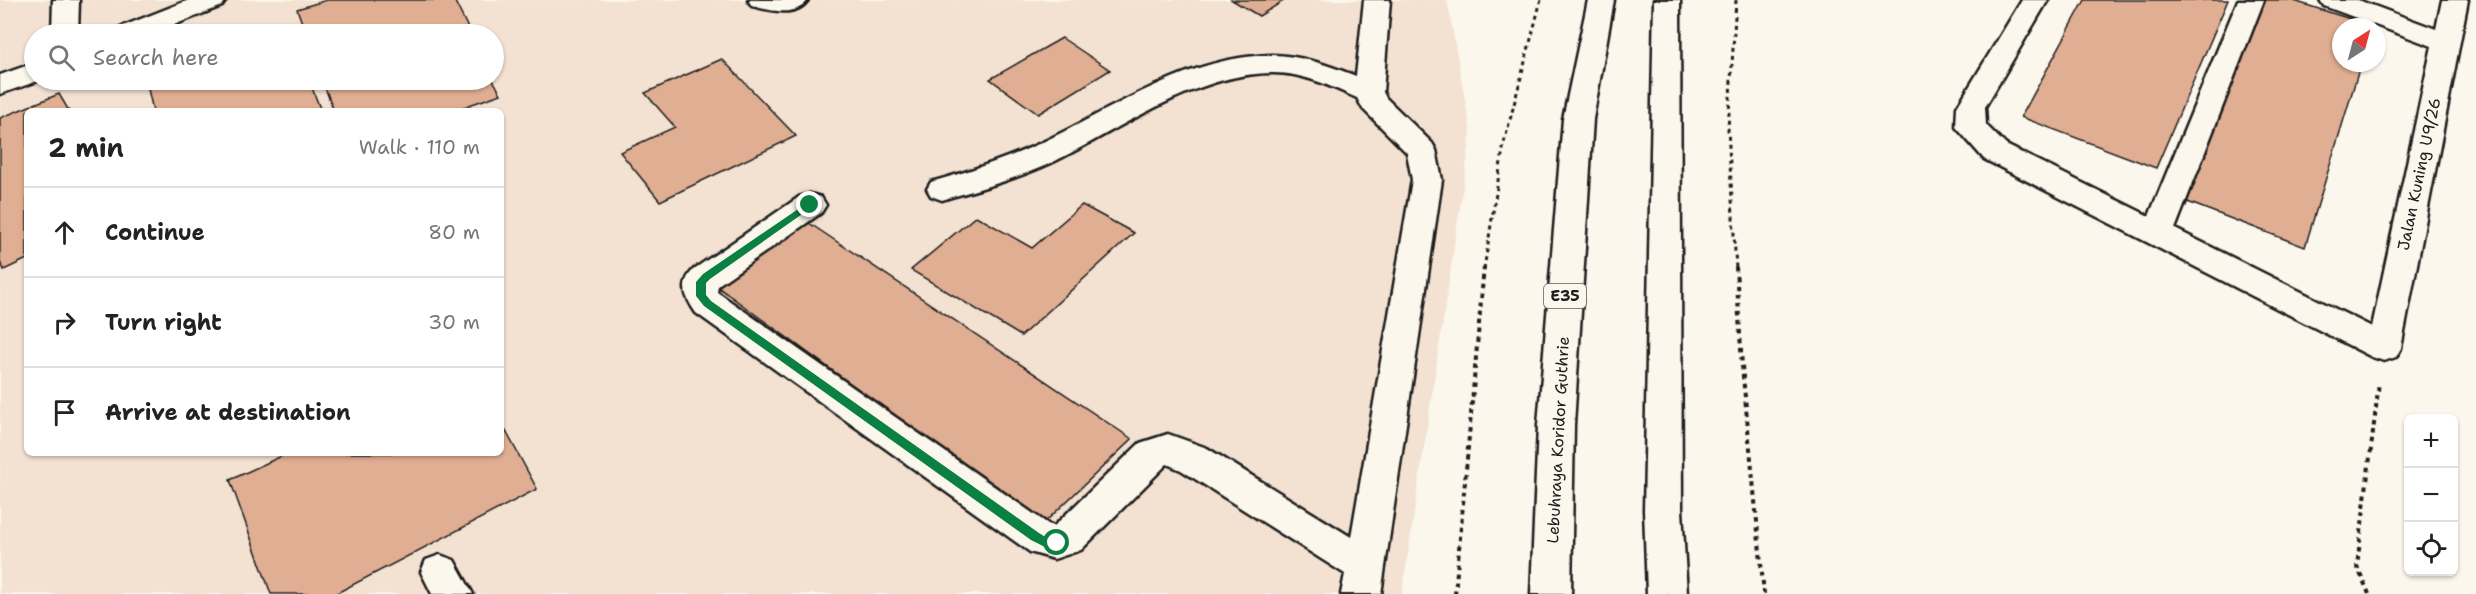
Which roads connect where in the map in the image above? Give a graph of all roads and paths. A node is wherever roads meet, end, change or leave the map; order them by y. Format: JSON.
{"nodes":[{"id":1,"x":66,"y":0,"type":"edge"},
{"id":2,"x":213,"y":0,"type":"edge"},
{"id":3,"x":761,"y":0,"type":"edge"},
{"id":4,"x":795,"y":0,"type":"edge"},
{"id":5,"x":1377,"y":0,"type":"edge"},
{"id":6,"x":1541,"y":0,"type":"edge"},
{"id":7,"x":1600,"y":0,"type":"edge"},
{"id":8,"x":1668,"y":0,"type":"edge"},
{"id":9,"x":1736,"y":0,"type":"edge"},
{"id":10,"x":2035,"y":0,"type":"edge"},
{"id":11,"x":2251,"y":0,"type":"edge"},
{"id":12,"x":2333,"y":0,"type":"edge"},
{"id":13,"x":2455,"y":0,"type":"edge"},
{"id":14,"x":65,"y":24,"type":"edge"},
{"id":15,"x":153,"y":24,"type":"edge"},
{"id":16,"x":2446,"y":42,"type":"junction"},
{"id":17,"x":24,"y":76,"type":"edge"},
{"id":18,"x":0,"y":85,"type":"edge"},
{"id":19,"x":1369,"y":92,"type":"junction"},
{"id":20,"x":942,"y":189,"type":"dead end"},
{"id":21,"x":810,"y":205,"type":"dead end"},
{"id":22,"x":2157,"y":234,"type":"junction"},
{"id":23,"x":2384,"y":348,"type":"junction"},
{"id":24,"x":1364,"y":580,"type":"edge"},
{"id":25,"x":1455,"y":594,"type":"edge"},
{"id":26,"x":1551,"y":594,"type":"edge"},
{"id":27,"x":1667,"y":594,"type":"edge"},
{"id":28,"x":1764,"y":594,"type":"edge"},
{"id":29,"x":2368,"y":594,"type":"edge"}],
"edges":[{"from":1,"to":14,"type":"main road"},
{"from":2,"to":15,"type":"main road"},
{"from":3,"to":4,"type":"main road"},
{"from":5,"to":19,"type":"main road"},
{"from":6,"to":25,"type":"path"},
{"from":7,"to":26,"type":"main road","name":"Lebuhraya Koridor Guthrie","number":"E35"},
{"from":8,"to":27,"type":"main road"},
{"from":9,"to":28,"type":"path"},
{"from":10,"to":22,"type":"main road"},
{"from":11,"to":22,"type":"main road"},
{"from":12,"to":16,"type":"main road"},
{"from":13,"to":16,"type":"main road","name":"Jalan Kuning U9/26"},
{"from":16,"to":23,"type":"main road","name":"Jalan Kuning U9/26"},
{"from":17,"to":18,"type":"main road"},
{"from":19,"to":20,"type":"main road"},
{"from":19,"to":24,"type":"main road"},
{"from":21,"to":24,"type":"main road"},
{"from":22,"to":23,"type":"main road"},
{"from":23,"to":29,"type":"path"}]}
